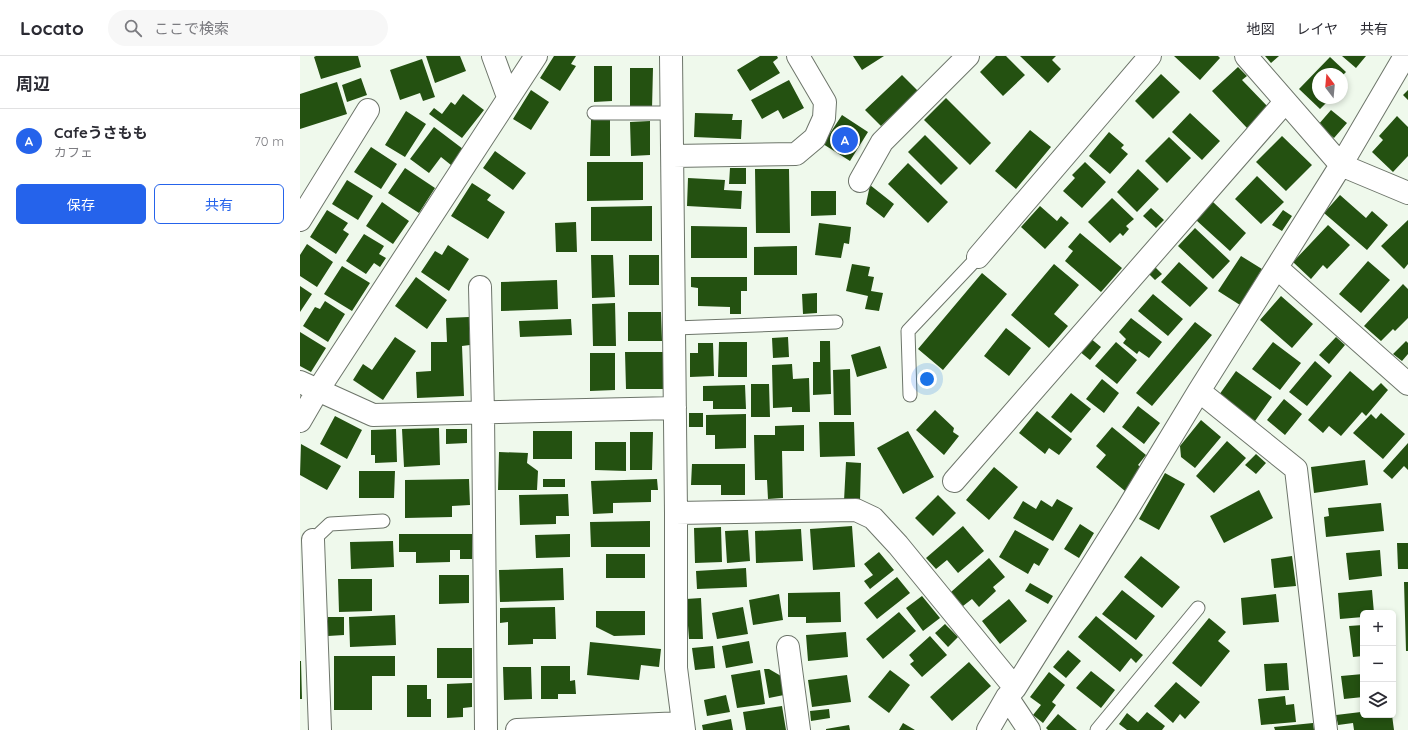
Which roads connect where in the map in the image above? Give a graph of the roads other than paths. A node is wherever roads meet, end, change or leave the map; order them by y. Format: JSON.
{"nodes":[{"id":1,"x":493,"y":56,"type":"edge"},
{"id":2,"x":536,"y":56,"type":"edge"},
{"id":3,"x":672,"y":56,"type":"edge"},
{"id":4,"x":798,"y":56,"type":"edge"},
{"id":5,"x":968,"y":56,"type":"edge"},
{"id":6,"x":1150,"y":56,"type":"edge"},
{"id":7,"x":1246,"y":56,"type":"edge"},
{"id":8,"x":1405,"y":56,"type":"edge"},
{"id":9,"x":508,"y":97,"type":"junction"},
{"id":10,"x":1285,"y":102,"type":"junction"},
{"id":11,"x":368,"y":110,"type":"dead end"},
{"id":12,"x":672,"y":113,"type":"junction"},
{"id":13,"x":594,"y":114,"type":"dead end"},
{"id":14,"x":673,"y":156,"type":"junction"},
{"id":15,"x":1341,"y":165,"type":"junction"},
{"id":16,"x":860,"y":180,"type":"dead end"},
{"id":17,"x":1408,"y":193,"type":"edge"},
{"id":18,"x":300,"y":220,"type":"edge"},
{"id":19,"x":978,"y":257,"type":"joint"},
{"id":20,"x":1277,"y":268,"type":"junction"},
{"id":21,"x":480,"y":287,"type":"dead end"},
{"id":22,"x":836,"y":322,"type":"dead end"},
{"id":23,"x":675,"y":328,"type":"junction"},
{"id":24,"x":1408,"y":384,"type":"edge"},
{"id":25,"x":309,"y":386,"type":"edge"},
{"id":26,"x":1199,"y":392,"type":"junction"},
{"id":27,"x":910,"y":395,"type":"dead end"},
{"id":28,"x":675,"y":408,"type":"junction"},
{"id":29,"x":483,"y":412,"type":"junction"},
{"id":30,"x":300,"y":421,"type":"edge"},
{"id":31,"x":954,"y":480,"type":"dead end"},
{"id":32,"x":676,"y":513,"type":"junction"},
{"id":33,"x":383,"y":520,"type":"dead end"},
{"id":34,"x":313,"y":540,"type":"joint"},
{"id":35,"x":1198,"y":608,"type":"dead end"},
{"id":36,"x":788,"y":647,"type":"dead end"},
{"id":37,"x":1011,"y":692,"type":"junction"},
{"id":38,"x":684,"y":727,"type":"edge"},
{"id":39,"x":320,"y":730,"type":"edge"},
{"id":40,"x":486,"y":730,"type":"edge"},
{"id":41,"x":517,"y":730,"type":"edge"},
{"id":42,"x":799,"y":730,"type":"edge"},
{"id":43,"x":988,"y":730,"type":"edge"},
{"id":44,"x":1029,"y":730,"type":"edge"},
{"id":45,"x":1097,"y":730,"type":"edge"},
{"id":46,"x":1326,"y":730,"type":"edge"}],
"edges":[{"from":1,"to":9,"type":"street"},
{"from":2,"to":9,"type":"street"},
{"from":3,"to":12,"type":"street"},
{"from":4,"to":14,"type":"street"},
{"from":5,"to":16,"type":"street"},
{"from":6,"to":19,"type":"street"},
{"from":7,"to":10,"type":"street"},
{"from":8,"to":15,"type":"street"},
{"from":9,"to":25,"type":"street"},
{"from":10,"to":15,"type":"street"},
{"from":10,"to":31,"type":"street"},
{"from":11,"to":18,"type":"street"},
{"from":12,"to":13,"type":"lane"},
{"from":12,"to":14,"type":"street"},
{"from":14,"to":23,"type":"street"},
{"from":15,"to":17,"type":"street"},
{"from":15,"to":20,"type":"street"},
{"from":19,"to":27,"type":"lane"},
{"from":20,"to":24,"type":"street"},
{"from":20,"to":26,"type":"street"},
{"from":21,"to":29,"type":"street"},
{"from":22,"to":23,"type":"lane"},
{"from":23,"to":28,"type":"street"},
{"from":25,"to":29,"type":"street"},
{"from":25,"to":30,"type":"street"},
{"from":26,"to":37,"type":"street"},
{"from":26,"to":46,"type":"street"},
{"from":28,"to":29,"type":"street"},
{"from":28,"to":32,"type":"street"},
{"from":29,"to":40,"type":"street"},
{"from":32,"to":37,"type":"street"},
{"from":32,"to":38,"type":"street"},
{"from":33,"to":34,"type":"lane"},
{"from":34,"to":39,"type":"street"},
{"from":35,"to":45,"type":"lane"},
{"from":36,"to":42,"type":"street"},
{"from":37,"to":43,"type":"street"},
{"from":37,"to":44,"type":"street"},
{"from":38,"to":41,"type":"street"}]}
